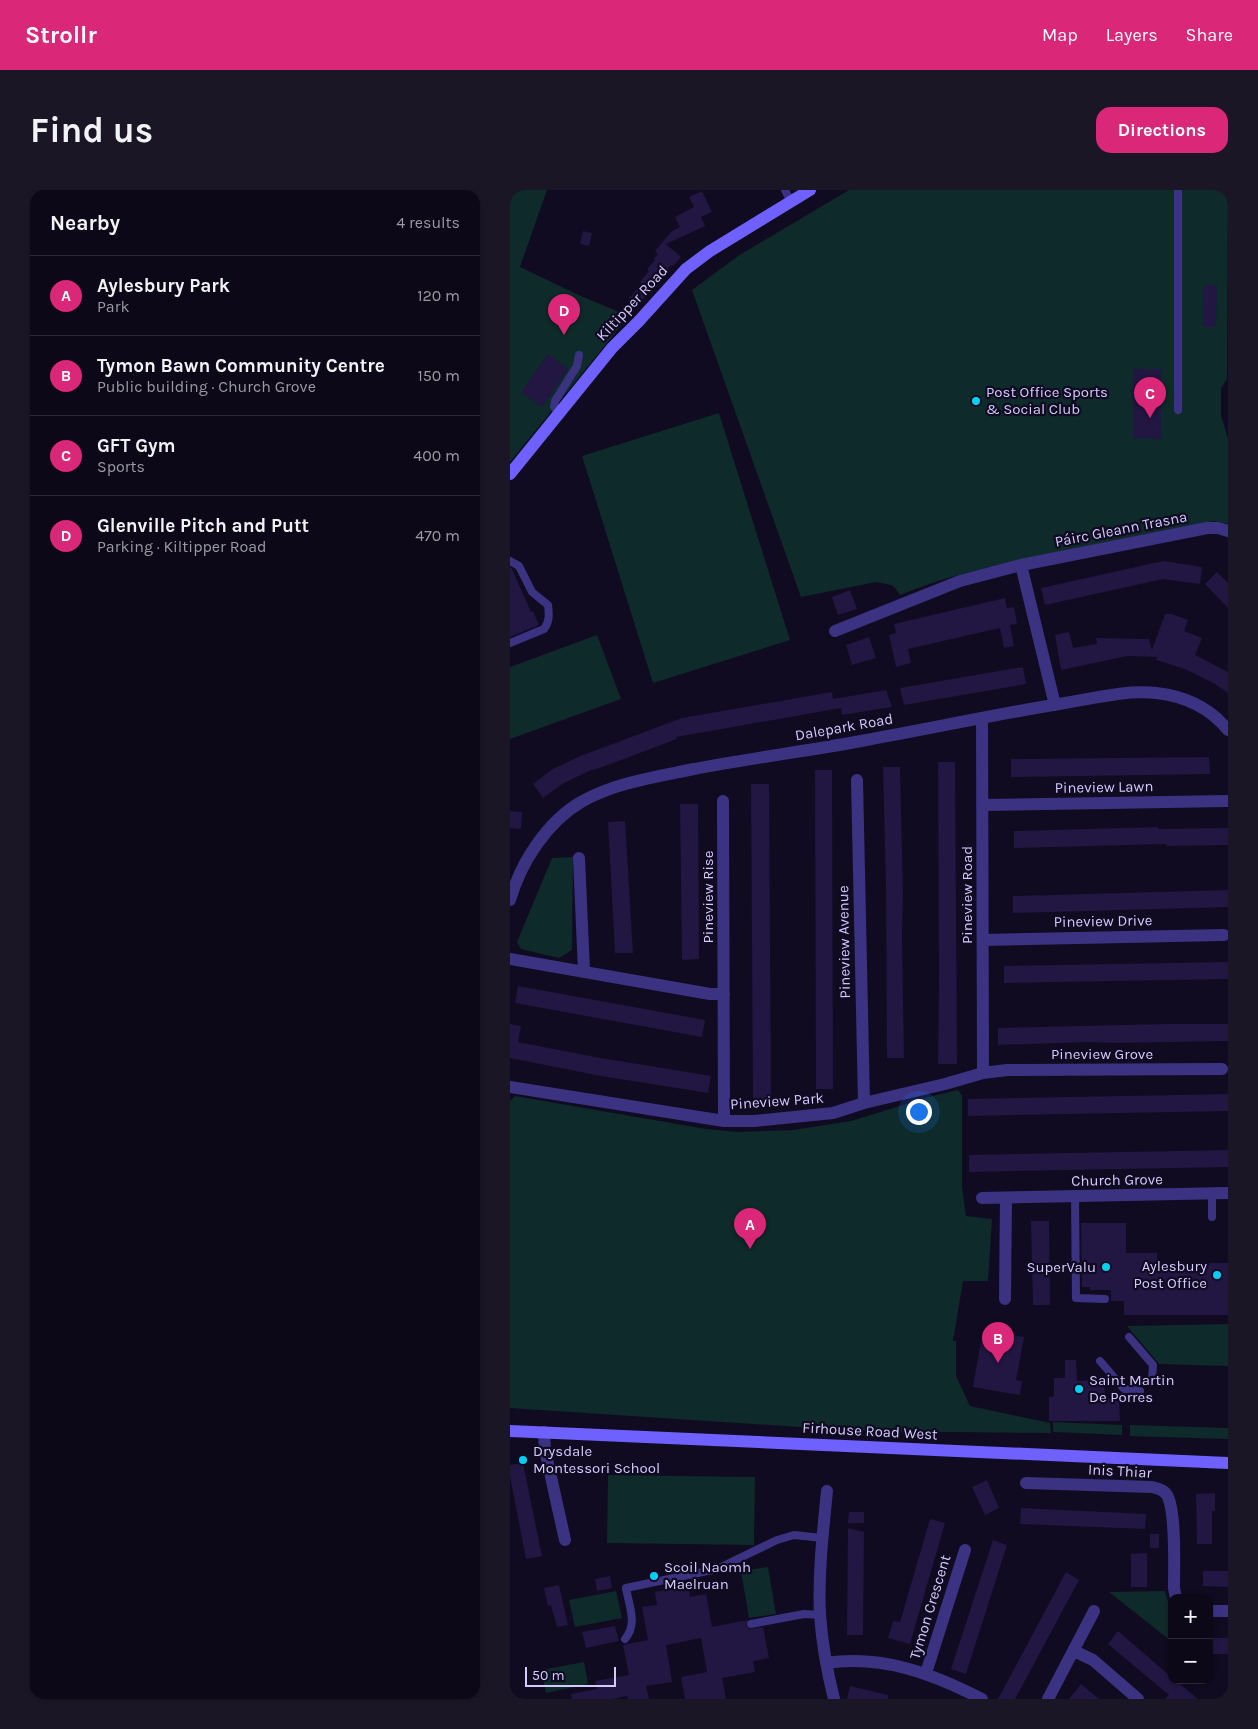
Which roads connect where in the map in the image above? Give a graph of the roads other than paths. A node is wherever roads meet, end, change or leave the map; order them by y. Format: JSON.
{"nodes":[{"id":1,"x":810,"y":190,"type":"edge"},
{"id":2,"x":1178,"y":190,"type":"edge"},
{"id":3,"x":788,"y":196,"type":"edge"},
{"id":4,"x":579,"y":355,"type":"dead end"},
{"id":5,"x":1178,"y":410,"type":"dead end"},
{"id":6,"x":559,"y":413,"type":"junction"},
{"id":7,"x":510,"y":474,"type":"edge"},
{"id":8,"x":1228,"y":531,"type":"edge"},
{"id":9,"x":510,"y":561,"type":"edge"},
{"id":10,"x":1021,"y":565,"type":"junction"},
{"id":11,"x":835,"y":631,"type":"dead end"},
{"id":12,"x":510,"y":643,"type":"edge"},
{"id":13,"x":1055,"y":704,"type":"junction"},
{"id":14,"x":982,"y":718,"type":"junction"},
{"id":15,"x":1228,"y":730,"type":"edge"},
{"id":16,"x":857,"y":780,"type":"dead end"},
{"id":17,"x":723,"y":801,"type":"dead end"},
{"id":18,"x":1226,"y":801,"type":"dead end"},
{"id":19,"x":982,"y":805,"type":"junction"},
{"id":20,"x":579,"y":858,"type":"dead end"},
{"id":21,"x":510,"y":900,"type":"edge"},
{"id":22,"x":1224,"y":935,"type":"dead end"},
{"id":23,"x":983,"y":940,"type":"junction"},
{"id":24,"x":510,"y":959,"type":"edge"},
{"id":25,"x":584,"y":971,"type":"junction"},
{"id":26,"x":724,"y":994,"type":"junction"},
{"id":27,"x":1222,"y":1070,"type":"dead end"},
{"id":28,"x":983,"y":1073,"type":"junction"},
{"id":29,"x":510,"y":1087,"type":"edge"},
{"id":30,"x":864,"y":1103,"type":"junction"},
{"id":31,"x":724,"y":1120,"type":"junction"},
{"id":32,"x":1228,"y":1192,"type":"edge"},
{"id":33,"x":1212,"y":1194,"type":"junction"},
{"id":34,"x":1075,"y":1197,"type":"junction"},
{"id":35,"x":982,"y":1198,"type":"dead end"},
{"id":36,"x":1006,"y":1198,"type":"junction"},
{"id":37,"x":1212,"y":1217,"type":"dead end"},
{"id":38,"x":1005,"y":1299,"type":"dead end"},
{"id":39,"x":1105,"y":1299,"type":"dead end"},
{"id":40,"x":1129,"y":1337,"type":"dead end"},
{"id":41,"x":1100,"y":1361,"type":"dead end"},
{"id":42,"x":1152,"y":1380,"type":"dead end"},
{"id":43,"x":1140,"y":1391,"type":"dead end"},
{"id":44,"x":510,"y":1431,"type":"edge"},
{"id":45,"x":544,"y":1432,"type":"junction"},
{"id":46,"x":1228,"y":1463,"type":"edge"},
{"id":47,"x":1026,"y":1483,"type":"dead end"},
{"id":48,"x":827,"y":1491,"type":"dead end"},
{"id":49,"x":822,"y":1538,"type":"junction"},
{"id":50,"x":565,"y":1540,"type":"dead end"},
{"id":51,"x":965,"y":1550,"type":"dead end"},
{"id":52,"x":1175,"y":1594,"type":"edge"},
{"id":53,"x":1094,"y":1611,"type":"dead end"},
{"id":54,"x":1213,"y":1611,"type":"edge"},
{"id":55,"x":1228,"y":1612,"type":"edge"},
{"id":56,"x":820,"y":1615,"type":"junction"},
{"id":57,"x":751,"y":1624,"type":"dead end"},
{"id":58,"x":625,"y":1639,"type":"dead end"},
{"id":59,"x":1074,"y":1651,"type":"junction"},
{"id":60,"x":826,"y":1663,"type":"junction"},
{"id":61,"x":926,"y":1673,"type":"junction"},
{"id":62,"x":834,"y":1699,"type":"edge"},
{"id":63,"x":982,"y":1699,"type":"edge"},
{"id":64,"x":1048,"y":1699,"type":"edge"},
{"id":65,"x":1138,"y":1699,"type":"edge"}],
"edges":[{"from":1,"to":3,"type":"street","name":"Kiltipper Road"},
{"from":2,"to":5,"type":"lane"},
{"from":3,"to":6,"type":"street","name":"Kiltipper Road"},
{"from":4,"to":6,"type":"lane"},
{"from":6,"to":7,"type":"street","name":"Kiltipper Road"},
{"from":8,"to":10,"type":"street","name":"Páirc Gleann Trasna"},
{"from":9,"to":12,"type":"lane"},
{"from":10,"to":11,"type":"street","name":"Páirc Gleann Trasna"},
{"from":10,"to":13,"type":"street"},
{"from":13,"to":14,"type":"street","name":"Dalepark Road"},
{"from":13,"to":15,"type":"street","name":"Dalepark Road"},
{"from":14,"to":19,"type":"street","name":"Pineview Road"},
{"from":14,"to":21,"type":"street","name":"Dalepark Road"},
{"from":16,"to":30,"type":"street","name":"Pineview Avenue"},
{"from":17,"to":26,"type":"street","name":"Pineview Rise"},
{"from":18,"to":19,"type":"street","name":"Pineview Lawn"},
{"from":19,"to":23,"type":"street","name":"Pineview Road"},
{"from":20,"to":25,"type":"street"},
{"from":22,"to":23,"type":"street","name":"Pineview Drive"},
{"from":23,"to":28,"type":"street","name":"Pineview Road"},
{"from":24,"to":25,"type":"street"},
{"from":25,"to":26,"type":"street"},
{"from":26,"to":31,"type":"street","name":"Pineview Rise"},
{"from":27,"to":28,"type":"street","name":"Pineview Grove"},
{"from":28,"to":30,"type":"street","name":"Pineview Park"},
{"from":29,"to":31,"type":"street","name":"Pineview Park"},
{"from":30,"to":31,"type":"street","name":"Pineview Park"},
{"from":32,"to":33,"type":"street","name":"Church Grove"},
{"from":33,"to":34,"type":"street","name":"Church Grove"},
{"from":33,"to":37,"type":"lane"},
{"from":34,"to":36,"type":"street","name":"Church Grove"},
{"from":34,"to":39,"type":"lane"},
{"from":35,"to":36,"type":"street","name":"Church Grove"},
{"from":36,"to":38,"type":"street"},
{"from":40,"to":42,"type":"lane"},
{"from":41,"to":43,"type":"lane"},
{"from":44,"to":45,"type":"street","name":"Firhouse Road West"},
{"from":45,"to":46,"type":"street","name":"Firhouse Road West"},
{"from":45,"to":50,"type":"street"},
{"from":47,"to":52,"type":"street","name":"Inis Thiar"},
{"from":48,"to":49,"type":"street"},
{"from":49,"to":56,"type":"street"},
{"from":49,"to":58,"type":"lane"},
{"from":51,"to":61,"type":"street","name":"Tymon Crescent"},
{"from":53,"to":59,"type":"street"},
{"from":54,"to":55,"type":"street"},
{"from":56,"to":57,"type":"lane"},
{"from":56,"to":60,"type":"street"},
{"from":59,"to":64,"type":"street"},
{"from":59,"to":65,"type":"street"},
{"from":60,"to":61,"type":"street","name":"Tymon Crescent"},
{"from":60,"to":62,"type":"street"},
{"from":61,"to":63,"type":"street","name":"Tymon Crescent"}]}
